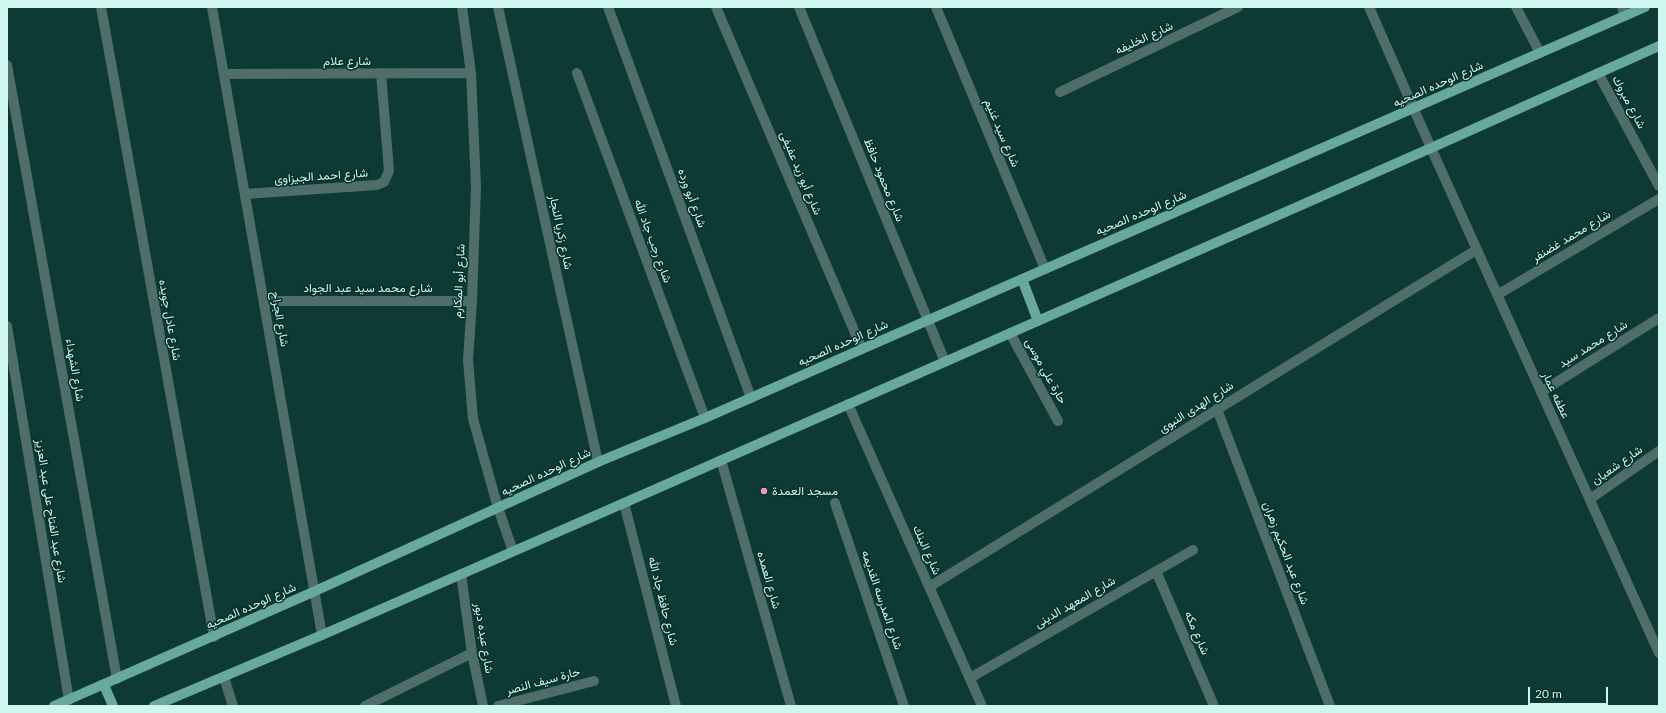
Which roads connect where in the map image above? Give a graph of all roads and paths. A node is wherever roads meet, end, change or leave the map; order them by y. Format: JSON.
{"nodes":[{"id":1,"x":101,"y":7,"type":"edge"},
{"id":2,"x":212,"y":7,"type":"edge"},
{"id":3,"x":462,"y":7,"type":"edge"},
{"id":4,"x":498,"y":7,"type":"edge"},
{"id":5,"x":608,"y":7,"type":"edge"},
{"id":6,"x":716,"y":7,"type":"edge"},
{"id":7,"x":798,"y":7,"type":"edge"},
{"id":8,"x":936,"y":7,"type":"edge"},
{"id":9,"x":1238,"y":7,"type":"edge"},
{"id":10,"x":1369,"y":7,"type":"edge"},
{"id":11,"x":1516,"y":7,"type":"edge"},
{"id":12,"x":1645,"y":7,"type":"edge"},
{"id":13,"x":1624,"y":11,"type":"edge"},
{"id":14,"x":1659,"y":46,"type":"edge"},
{"id":15,"x":1540,"y":53,"type":"junction"},
{"id":16,"x":7,"y":64,"type":"edge"},
{"id":17,"x":470,"y":73,"type":"junction"},
{"id":18,"x":577,"y":73,"type":"dead end"},
{"id":19,"x":1598,"y":73,"type":"junction"},
{"id":20,"x":224,"y":74,"type":"junction"},
{"id":21,"x":381,"y":74,"type":"junction"},
{"id":22,"x":1060,"y":92,"type":"dead end"},
{"id":23,"x":1414,"y":109,"type":"junction"},
{"id":24,"x":1430,"y":148,"type":"junction"},
{"id":25,"x":1659,"y":186,"type":"edge"},
{"id":26,"x":245,"y":194,"type":"junction"},
{"id":27,"x":1659,"y":199,"type":"edge"},
{"id":28,"x":1476,"y":250,"type":"junction"},
{"id":29,"x":1045,"y":269,"type":"junction"},
{"id":30,"x":1022,"y":279,"type":"junction"},
{"id":31,"x":1497,"y":295,"type":"junction"},
{"id":32,"x":264,"y":301,"type":"junction"},
{"id":33,"x":472,"y":301,"type":"junction"},
{"id":34,"x":1659,"y":318,"type":"edge"},
{"id":35,"x":928,"y":320,"type":"junction"},
{"id":36,"x":1038,"y":321,"type":"junction"},
{"id":37,"x":7,"y":326,"type":"edge"},
{"id":38,"x":1010,"y":333,"type":"junction"},
{"id":39,"x":862,"y":350,"type":"junction"},
{"id":40,"x":945,"y":362,"type":"junction"},
{"id":41,"x":1541,"y":392,"type":"junction"},
{"id":42,"x":751,"y":398,"type":"junction"},
{"id":43,"x":848,"y":404,"type":"junction"},
{"id":44,"x":1217,"y":410,"type":"junction"},
{"id":45,"x":705,"y":418,"type":"junction"},
{"id":46,"x":1058,"y":421,"type":"dead end"},
{"id":47,"x":1659,"y":451,"type":"edge"},
{"id":48,"x":721,"y":460,"type":"junction"},
{"id":49,"x":598,"y":462,"type":"junction"},
{"id":50,"x":1590,"y":499,"type":"junction"},
{"id":51,"x":624,"y":503,"type":"junction"},
{"id":52,"x":835,"y":503,"type":"dead end"},
{"id":53,"x":498,"y":508,"type":"junction"},
{"id":54,"x":1193,"y":550,"type":"dead end"},
{"id":55,"x":513,"y":552,"type":"junction"},
{"id":56,"x":1156,"y":571,"type":"junction"},
{"id":57,"x":461,"y":574,"type":"junction"},
{"id":58,"x":929,"y":587,"type":"junction"},
{"id":59,"x":313,"y":592,"type":"junction"},
{"id":60,"x":1655,"y":634,"type":"edge"},
{"id":61,"x":322,"y":635,"type":"junction"},
{"id":62,"x":214,"y":637,"type":"junction"},
{"id":63,"x":472,"y":653,"type":"junction"},
{"id":64,"x":1659,"y":653,"type":"edge"},
{"id":65,"x":224,"y":677,"type":"junction"},
{"id":66,"x":970,"y":678,"type":"junction"},
{"id":67,"x":117,"y":679,"type":"junction"},
{"id":68,"x":594,"y":681,"type":"dead end"},
{"id":69,"x":104,"y":685,"type":"junction"},
{"id":70,"x":69,"y":700,"type":"junction"},
{"id":71,"x":54,"y":706,"type":"edge"},
{"id":72,"x":113,"y":706,"type":"edge"},
{"id":73,"x":154,"y":706,"type":"edge"},
{"id":74,"x":233,"y":706,"type":"edge"},
{"id":75,"x":365,"y":706,"type":"edge"},
{"id":76,"x":483,"y":706,"type":"edge"},
{"id":77,"x":498,"y":706,"type":"edge"},
{"id":78,"x":676,"y":706,"type":"edge"},
{"id":79,"x":791,"y":706,"type":"edge"},
{"id":80,"x":904,"y":706,"type":"edge"},
{"id":81,"x":982,"y":706,"type":"edge"},
{"id":82,"x":1214,"y":706,"type":"edge"},
{"id":83,"x":1330,"y":706,"type":"edge"}],
"edges":[{"from":1,"to":62,"type":"street","name":"شارع عادل جويده"},
{"from":2,"to":20,"type":"street","name":"شارع الجراح"},
{"from":3,"to":17,"type":"street","name":"شارع أبو المكارم"},
{"from":4,"to":49,"type":"street","name":"شارع زكريا النجار"},
{"from":5,"to":42,"type":"street","name":"شارع أبو ورده"},
{"from":6,"to":39,"type":"street","name":"شارع أبو زيد عفيفى"},
{"from":7,"to":35,"type":"street","name":"شارع محمود حافظ"},
{"from":8,"to":29,"type":"street","name":"شارع سيد غنيم"},
{"from":9,"to":22,"type":"street","name":"شارع الخليفه"},
{"from":10,"to":23,"type":"street","name":"عطفه عمار"},
{"from":11,"to":15,"type":"street"},
{"from":12,"to":13,"type":"main road","name":"شارع الوحده الصحيه"},
{"from":13,"to":15,"type":"main road","name":"شارع الوحده الصحيه"},
{"from":14,"to":19,"type":"main road"},
{"from":15,"to":23,"type":"main road","name":"شارع الوحده الصحيه"},
{"from":16,"to":67,"type":"street","name":"شارع الشهداء"},
{"from":17,"to":21,"type":"street","name":"شارع علام"},
{"from":17,"to":33,"type":"street","name":"شارع أبو المكارم"},
{"from":18,"to":45,"type":"street","name":"شارع رجب جاد الله"},
{"from":19,"to":24,"type":"main road"},
{"from":19,"to":25,"type":"street","name":"شارع مبروك"},
{"from":20,"to":21,"type":"street","name":"شارع علام"},
{"from":20,"to":26,"type":"street","name":"شارع الجراح"},
{"from":21,"to":26,"type":"street","name":"شارع احمد الجيزاوى"},
{"from":23,"to":24,"type":"street","name":"عطفه عمار"},
{"from":23,"to":29,"type":"main road","name":"شارع الوحده الصحيه"},
{"from":24,"to":28,"type":"street","name":"عطفه عمار"},
{"from":24,"to":36,"type":"main road"},
{"from":26,"to":32,"type":"street","name":"شارع الجراح"},
{"from":27,"to":31,"type":"street","name":"شارع محمد غضنفر"},
{"from":28,"to":31,"type":"street","name":"عطفه عمار"},
{"from":28,"to":44,"type":"street","name":"شارع الهدى النبوى"},
{"from":29,"to":30,"type":"main road","name":"شارع الوحده الصحيه"},
{"from":30,"to":35,"type":"main road","name":"شارع الوحده الصحيه"},
{"from":30,"to":36,"type":"main road"},
{"from":31,"to":41,"type":"street","name":"عطفه عمار"},
{"from":32,"to":33,"type":"street","name":"شارع محمد سيد عبد الجواد"},
{"from":32,"to":59,"type":"street","name":"شارع الجراح"},
{"from":33,"to":53,"type":"street","name":"شارع أبو المكارم"},
{"from":34,"to":41,"type":"street","name":"شارع محمد سيد"},
{"from":35,"to":39,"type":"main road","name":"شارع الوحده الصحيه"},
{"from":35,"to":40,"type":"street","name":"شارع محمود حافظ"},
{"from":36,"to":38,"type":"main road"},
{"from":37,"to":70,"type":"street","name":"شارع عبد الفتاح على عبد العزيز"},
{"from":38,"to":40,"type":"main road"},
{"from":38,"to":46,"type":"street","name":"حارة علي موسى"},
{"from":39,"to":42,"type":"main road","name":"شارع الوحده الصحيه"},
{"from":40,"to":43,"type":"main road"},
{"from":41,"to":50,"type":"street","name":"عطفه عمار"},
{"from":42,"to":45,"type":"main road","name":"شارع الوحده الصحيه"},
{"from":43,"to":48,"type":"main road"},
{"from":43,"to":58,"type":"street","name":"شارع البنك"},
{"from":44,"to":58,"type":"street","name":"شارع الهدى النبوى"},
{"from":44,"to":83,"type":"street","name":"شارع عبد الحكيم زهران"},
{"from":45,"to":49,"type":"main road","name":"شارع الوحده الصحيه"},
{"from":47,"to":50,"type":"street","name":"شارع شعبان"},
{"from":48,"to":51,"type":"main road"},
{"from":48,"to":79,"type":"street","name":"شارع العمده"},
{"from":49,"to":53,"type":"main road","name":"شارع الوحده الصحيه"},
{"from":50,"to":60,"type":"street","name":"عطفه عمار"},
{"from":51,"to":55,"type":"main road"},
{"from":51,"to":78,"type":"street","name":"شارع حافظ جاد الله"},
{"from":52,"to":80,"type":"street","name":"شارع المدرسه القديمه"},
{"from":53,"to":55,"type":"street","name":"شارع أبو المكارم"},
{"from":53,"to":59,"type":"main road","name":"شارع الوحده الصحيه"},
{"from":54,"to":56,"type":"street","name":"شارع المعهد الدينى"},
{"from":55,"to":57,"type":"main road"},
{"from":56,"to":66,"type":"street","name":"شارع المعهد الدينى"},
{"from":56,"to":82,"type":"street","name":"شارع مكه"},
{"from":57,"to":61,"type":"main road"},
{"from":57,"to":63,"type":"street","name":"شارع عبده دبور"},
{"from":58,"to":66,"type":"street","name":"شارع البنك"},
{"from":59,"to":61,"type":"street","name":"شارع الجراح"},
{"from":59,"to":62,"type":"main road","name":"شارع الوحده الصحيه"},
{"from":60,"to":64,"type":"street","name":"عطفه عمار"},
{"from":61,"to":65,"type":"main road"},
{"from":62,"to":67,"type":"main road","name":"شارع الوحده الصحيه"},
{"from":63,"to":75,"type":"street"},
{"from":63,"to":76,"type":"street","name":"شارع عبده دبور"},
{"from":65,"to":73,"type":"main road"},
{"from":65,"to":74,"type":"street"},
{"from":66,"to":81,"type":"street","name":"شارع البنك"},
{"from":67,"to":69,"type":"main road","name":"شارع الوحده الصحيه"},
{"from":68,"to":77,"type":"street","name":"حارة سيف النصر"},
{"from":69,"to":70,"type":"main road","name":"شارع الوحده الصحيه"},
{"from":69,"to":72,"type":"main road"},
{"from":70,"to":71,"type":"main road","name":"شارع الوحده الصحيه"}]}
